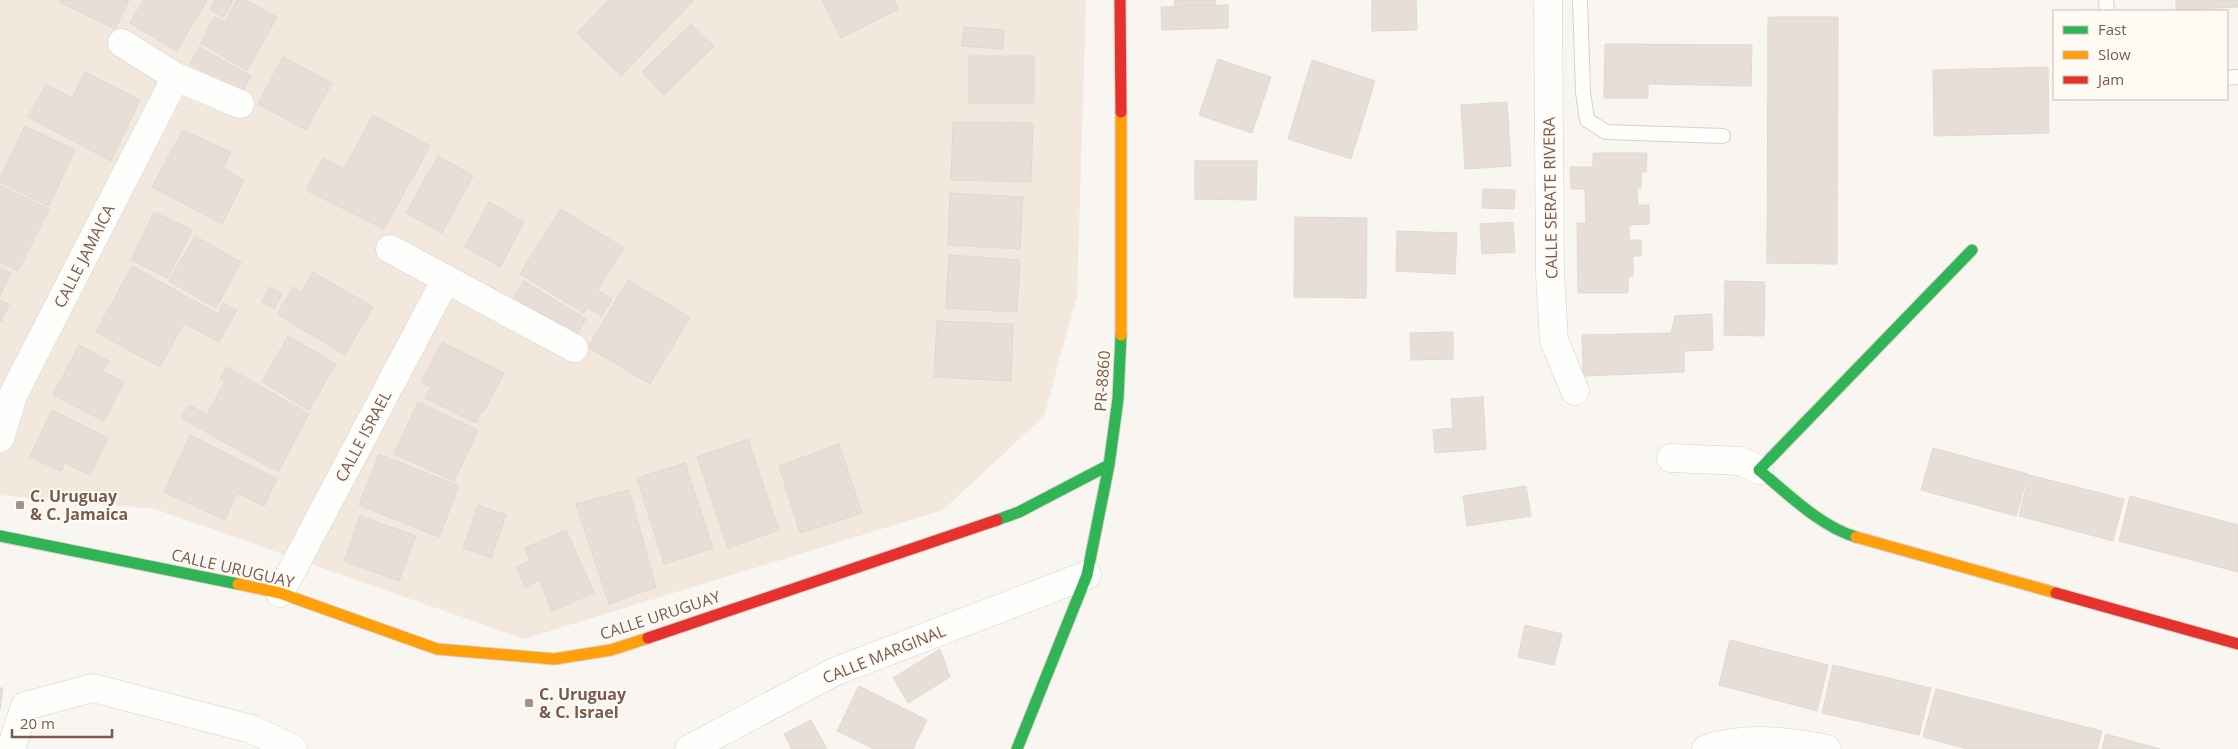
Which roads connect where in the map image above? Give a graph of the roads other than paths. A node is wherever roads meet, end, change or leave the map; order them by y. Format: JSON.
{"nodes":[{"id":1,"x":1120,"y":0,"type":"edge"},
{"id":2,"x":1548,"y":0,"type":"edge"},
{"id":3,"x":1580,"y":0,"type":"edge"},
{"id":4,"x":122,"y":43,"type":"dead end"},
{"id":5,"x":176,"y":77,"type":"junction"},
{"id":6,"x":240,"y":104,"type":"dead end"},
{"id":7,"x":1723,"y":136,"type":"dead end"},
{"id":8,"x":390,"y":249,"type":"dead end"},
{"id":9,"x":1972,"y":250,"type":"dead end"},
{"id":10,"x":446,"y":279,"type":"junction"},
{"id":11,"x":574,"y":348,"type":"dead end"},
{"id":12,"x":1575,"y":391,"type":"dead end"},
{"id":13,"x":0,"y":438,"type":"edge"},
{"id":14,"x":1672,"y":458,"type":"dead end"},
{"id":15,"x":1109,"y":465,"type":"junction"},
{"id":16,"x":1759,"y":470,"type":"junction"},
{"id":17,"x":0,"y":536,"type":"edge"},
{"id":18,"x":1087,"y":575,"type":"junction"},
{"id":19,"x":280,"y":593,"type":"junction"},
{"id":20,"x":2238,"y":644,"type":"edge"},
{"id":21,"x":11,"y":749,"type":"edge"},
{"id":22,"x":293,"y":749,"type":"edge"},
{"id":23,"x":689,"y":749,"type":"edge"},
{"id":24,"x":1017,"y":749,"type":"edge"},
{"id":25,"x":1706,"y":749,"type":"edge"},
{"id":26,"x":1827,"y":749,"type":"edge"}],
"edges":[{"from":1,"to":15,"type":"street","name":"PR-8860","number":"PR-8860"},
{"from":2,"to":12,"type":"street","name":"CALLE SERATE RIVERA"},
{"from":3,"to":7,"type":"lane"},
{"from":4,"to":5,"type":"street"},
{"from":5,"to":6,"type":"street"},
{"from":5,"to":13,"type":"street","name":"CALLE JAMAICA"},
{"from":8,"to":10,"type":"street"},
{"from":9,"to":16,"type":"street"},
{"from":10,"to":11,"type":"street"},
{"from":10,"to":19,"type":"street","name":"CALLE ISRAEL"},
{"from":14,"to":16,"type":"street"},
{"from":15,"to":18,"type":"street","name":"PR-8860","number":"PR-8860"},
{"from":15,"to":19,"type":"street","name":"CALLE URUGUAY"},
{"from":16,"to":20,"type":"street"},
{"from":17,"to":19,"type":"street","name":"CALLE URUGUAY"},
{"from":18,"to":23,"type":"street","name":"CALLE MARGINAL"},
{"from":18,"to":24,"type":"street","name":"PR-8860","number":"PR-8860"},
{"from":21,"to":22,"type":"street"},
{"from":25,"to":26,"type":"street"}]}
